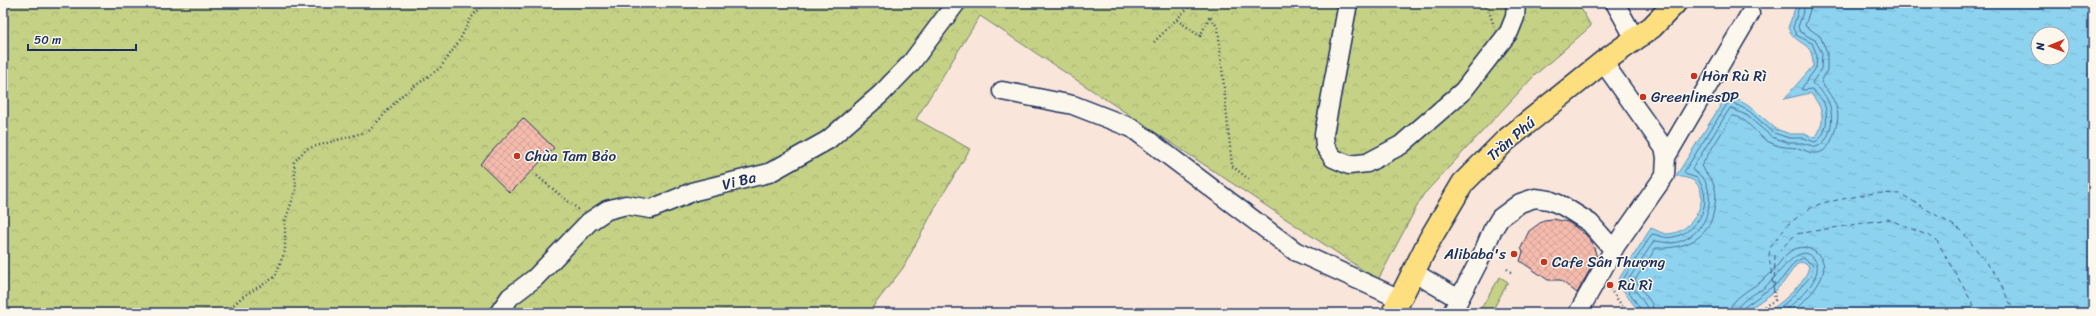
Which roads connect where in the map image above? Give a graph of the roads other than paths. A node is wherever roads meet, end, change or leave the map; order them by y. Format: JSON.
{"nodes":[{"id":1,"x":956,"y":3,"type":"edge"},
{"id":2,"x":1348,"y":3,"type":"edge"},
{"id":3,"x":1516,"y":3,"type":"edge"},
{"id":4,"x":1615,"y":3,"type":"edge"},
{"id":5,"x":1675,"y":3,"type":"edge"},
{"id":6,"x":1750,"y":14,"type":"dead end"},
{"id":7,"x":1635,"y":39,"type":"junction"},
{"id":8,"x":1603,"y":62,"type":"junction"},
{"id":9,"x":1002,"y":91,"type":"dead end"},
{"id":10,"x":1666,"y":157,"type":"junction"},
{"id":11,"x":1613,"y":249,"type":"junction"},
{"id":12,"x":1413,"y":272,"type":"junction"},
{"id":13,"x":1397,"y":306,"type":"edge"},
{"id":14,"x":1455,"y":306,"type":"edge"},
{"id":15,"x":499,"y":313,"type":"edge"},
{"id":16,"x":1578,"y":313,"type":"edge"}],
"edges":[{"from":1,"to":15,"type":"street","name":"Vi Ba"},
{"from":2,"to":3,"type":"street"},
{"from":4,"to":7,"type":"street"},
{"from":5,"to":7,"type":"main road","name":"Trần Phú"},
{"from":6,"to":10,"type":"street"},
{"from":7,"to":8,"type":"main road","name":"Trần Phú"},
{"from":8,"to":10,"type":"street"},
{"from":8,"to":12,"type":"main road","name":"Trần Phú"},
{"from":9,"to":13,"type":"street"},
{"from":10,"to":11,"type":"street"},
{"from":11,"to":14,"type":"street"},
{"from":11,"to":16,"type":"street"},
{"from":12,"to":13,"type":"main road","name":"Trần Phú"},
{"from":12,"to":14,"type":"street"}]}
